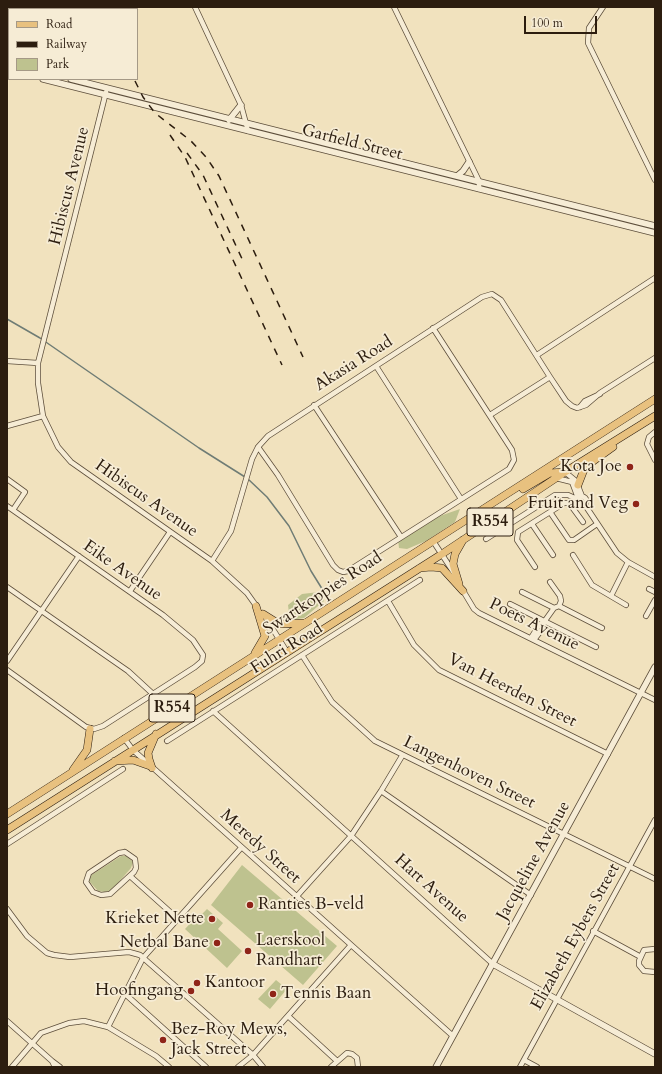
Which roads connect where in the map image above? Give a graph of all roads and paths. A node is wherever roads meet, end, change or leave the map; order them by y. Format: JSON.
{"nodes":[{"id":1,"x":195,"y":7,"type":"edge"},
{"id":2,"x":394,"y":7,"type":"edge"},
{"id":3,"x":603,"y":7,"type":"edge"},
{"id":4,"x":47,"y":80,"type":"edge"},
{"id":5,"x":75,"y":80,"type":"edge"},
{"id":6,"x":107,"y":88,"type":"junction"},
{"id":7,"x":106,"y":94,"type":"junction"},
{"id":8,"x":241,"y":105,"type":"junction"},
{"id":9,"x":229,"y":120,"type":"junction"},
{"id":10,"x":248,"y":128,"type":"junction"},
{"id":11,"x":386,"y":159,"type":"junction"},
{"id":12,"x":470,"y":162,"type":"junction"},
{"id":13,"x":385,"y":165,"type":"junction"},
{"id":14,"x":457,"y":176,"type":"junction"},
{"id":15,"x":655,"y":180,"type":"edge"},
{"id":16,"x":479,"y":181,"type":"junction"},
{"id":17,"x":480,"y":189,"type":"junction"},
{"id":18,"x":574,"y":206,"type":"junction"},
{"id":19,"x":574,"y":212,"type":"junction"},
{"id":20,"x":655,"y":226,"type":"edge"},
{"id":21,"x":655,"y":233,"type":"edge"},
{"id":22,"x":655,"y":278,"type":"edge"},
{"id":23,"x":433,"y":328,"type":"junction"},
{"id":24,"x":537,"y":355,"type":"junction"},
{"id":25,"x":655,"y":358,"type":"edge"},
{"id":26,"x":7,"y":361,"type":"edge"},
{"id":27,"x":38,"y":363,"type":"junction"},
{"id":28,"x":376,"y":366,"type":"junction"},
{"id":29,"x":550,"y":377,"type":"junction"},
{"id":30,"x":655,"y":399,"type":"edge"},
{"id":31,"x":314,"y":405,"type":"junction"},
{"id":32,"x":490,"y":415,"type":"junction"},
{"id":33,"x":43,"y":416,"type":"junction"},
{"id":34,"x":655,"y":416,"type":"edge"},
{"id":35,"x":7,"y":426,"type":"edge"},
{"id":36,"x":635,"y":430,"type":"junction"},
{"id":37,"x":655,"y":432,"type":"edge"},
{"id":38,"x":258,"y":448,"type":"junction"},
{"id":39,"x":655,"y":460,"type":"edge"},
{"id":40,"x":565,"y":472,"type":"junction"},
{"id":41,"x":556,"y":478,"type":"junction"},
{"id":42,"x":7,"y":479,"type":"edge"},
{"id":43,"x":577,"y":487,"type":"junction"},
{"id":44,"x":509,"y":493,"type":"junction"},
{"id":45,"x":568,"y":495,"type":"junction"},
{"id":46,"x":579,"y":498,"type":"junction"},
{"id":47,"x":461,"y":499,"type":"junction"},
{"id":48,"x":584,"y":505,"type":"junction"},
{"id":49,"x":7,"y":506,"type":"edge"},
{"id":50,"x":13,"y":510,"type":"junction"},
{"id":51,"x":550,"y":512,"type":"junction"},
{"id":52,"x":583,"y":522,"type":"dead end"},
{"id":53,"x":532,"y":524,"type":"junction"},
{"id":54,"x":597,"y":524,"type":"junction"},
{"id":55,"x":170,"y":532,"type":"junction"},
{"id":56,"x":401,"y":537,"type":"junction"},
{"id":57,"x":464,"y":538,"type":"junction"},
{"id":58,"x":486,"y":539,"type":"dead end"},
{"id":59,"x":433,"y":541,"type":"junction"},
{"id":60,"x":442,"y":554,"type":"junction"},
{"id":61,"x":79,"y":556,"type":"junction"},
{"id":62,"x":553,"y":556,"type":"dead end"},
{"id":63,"x":573,"y":556,"type":"dead end"},
{"id":64,"x":212,"y":561,"type":"junction"},
{"id":65,"x":628,"y":562,"type":"junction"},
{"id":66,"x":535,"y":567,"type":"dead end"},
{"id":67,"x":417,"y":569,"type":"junction"},
{"id":68,"x":655,"y":577,"type":"edge"},
{"id":69,"x":420,"y":580,"type":"dead end"},
{"id":70,"x":550,"y":582,"type":"dead end"},
{"id":71,"x":459,"y":584,"type":"junction"},
{"id":72,"x":655,"y":584,"type":"edge"},
{"id":73,"x":7,"y":587,"type":"edge"},
{"id":74,"x":464,"y":591,"type":"junction"},
{"id":75,"x":652,"y":591,"type":"edge"},
{"id":76,"x":130,"y":592,"type":"junction"},
{"id":77,"x":522,"y":592,"type":"dead end"},
{"id":78,"x":611,"y":596,"type":"junction"},
{"id":79,"x":655,"y":600,"type":"edge"},
{"id":80,"x":388,"y":601,"type":"junction"},
{"id":81,"x":510,"y":604,"type":"dead end"},
{"id":82,"x":626,"y":605,"type":"dead end"},
{"id":83,"x":256,"y":606,"type":"junction"},
{"id":84,"x":559,"y":606,"type":"junction"},
{"id":85,"x":554,"y":608,"type":"junction"},
{"id":86,"x":42,"y":612,"type":"junction"},
{"id":87,"x":263,"y":614,"type":"junction"},
{"id":88,"x":646,"y":616,"type":"dead end"},
{"id":89,"x":544,"y":621,"type":"junction"},
{"id":90,"x":307,"y":623,"type":"junction"},
{"id":91,"x":602,"y":628,"type":"dead end"},
{"id":92,"x":532,"y":639,"type":"junction"},
{"id":93,"x":280,"y":640,"type":"junction"},
{"id":94,"x":596,"y":647,"type":"dead end"},
{"id":95,"x":287,"y":652,"type":"junction"},
{"id":96,"x":302,"y":655,"type":"junction"},
{"id":97,"x":252,"y":656,"type":"junction"},
{"id":98,"x":7,"y":661,"type":"edge"},
{"id":99,"x":655,"y":667,"type":"edge"},
{"id":100,"x":7,"y":670,"type":"edge"},
{"id":101,"x":641,"y":692,"type":"junction"},
{"id":102,"x":154,"y":694,"type":"junction"},
{"id":103,"x":655,"y":700,"type":"edge"},
{"id":104,"x":212,"y":711,"type":"junction"},
{"id":105,"x":90,"y":729,"type":"junction"},
{"id":106,"x":156,"y":734,"type":"junction"},
{"id":107,"x":124,"y":738,"type":"junction"},
{"id":108,"x":167,"y":741,"type":"dead end"},
{"id":109,"x":133,"y":750,"type":"junction"},
{"id":110,"x":608,"y":754,"type":"junction"},
{"id":111,"x":402,"y":756,"type":"junction"},
{"id":112,"x":113,"y":762,"type":"junction"},
{"id":113,"x":151,"y":767,"type":"junction"},
{"id":114,"x":123,"y":770,"type":"dead end"},
{"id":115,"x":70,"y":775,"type":"junction"},
{"id":116,"x":382,"y":791,"type":"junction"},
{"id":117,"x":7,"y":814,"type":"edge"},
{"id":118,"x":655,"y":820,"type":"edge"},
{"id":119,"x":7,"y":830,"type":"edge"},
{"id":120,"x":564,"y":835,"type":"junction"},
{"id":121,"x":351,"y":836,"type":"junction"},
{"id":122,"x":7,"y":844,"type":"edge"},
{"id":123,"x":242,"y":848,"type":"junction"},
{"id":124,"x":629,"y":867,"type":"junction"},
{"id":125,"x":130,"y":876,"type":"junction"},
{"id":126,"x":655,"y":879,"type":"edge"},
{"id":127,"x":531,"y":895,"type":"junction"},
{"id":128,"x":297,"y":896,"type":"junction"},
{"id":129,"x":7,"y":909,"type":"edge"},
{"id":130,"x":178,"y":918,"type":"junction"},
{"id":131,"x":593,"y":931,"type":"junction"},
{"id":132,"x":351,"y":945,"type":"junction"},
{"id":133,"x":655,"y":950,"type":"edge"},
{"id":134,"x":639,"y":956,"type":"junction"},
{"id":135,"x":143,"y":958,"type":"junction"},
{"id":136,"x":493,"y":964,"type":"junction"},
{"id":137,"x":655,"y":972,"type":"edge"},
{"id":138,"x":124,"y":993,"type":"junction"},
{"id":139,"x":557,"y":1000,"type":"junction"},
{"id":140,"x":288,"y":1016,"type":"junction"},
{"id":141,"x":7,"y":1020,"type":"edge"},
{"id":142,"x":108,"y":1027,"type":"junction"},
{"id":143,"x":453,"y":1036,"type":"junction"},
{"id":144,"x":31,"y":1044,"type":"junction"},
{"id":145,"x":655,"y":1054,"type":"edge"},
{"id":146,"x":253,"y":1055,"type":"junction"},
{"id":147,"x":524,"y":1060,"type":"junction"},
{"id":148,"x":52,"y":1061,"type":"junction"},
{"id":149,"x":337,"y":1061,"type":"junction"},
{"id":150,"x":12,"y":1067,"type":"edge"},
{"id":151,"x":55,"y":1067,"type":"edge"},
{"id":152,"x":60,"y":1067,"type":"edge"},
{"id":153,"x":168,"y":1067,"type":"edge"},
{"id":154,"x":206,"y":1067,"type":"edge"},
{"id":155,"x":238,"y":1067,"type":"edge"},
{"id":156,"x":263,"y":1067,"type":"edge"},
{"id":157,"x":331,"y":1067,"type":"edge"},
{"id":158,"x":358,"y":1067,"type":"edge"},
{"id":159,"x":436,"y":1067,"type":"edge"},
{"id":160,"x":520,"y":1067,"type":"edge"},
{"id":161,"x":537,"y":1067,"type":"edge"}],
"edges":[{"from":1,"to":8,"type":"street"},
{"from":2,"to":12,"type":"street"},
{"from":3,"to":15,"type":"street"},
{"from":4,"to":7,"type":"street","name":"Garfield Street"},
{"from":5,"to":6,"type":"street","name":"Garfield Street"},
{"from":6,"to":7,"type":"street","name":"Hibiscus Avenue"},
{"from":6,"to":9,"type":"street","name":"Garfield Street"},
{"from":7,"to":10,"type":"street","name":"Garfield Street"},
{"from":7,"to":27,"type":"street","name":"Hibiscus Avenue"},
{"from":8,"to":9,"type":"street"},
{"from":8,"to":10,"type":"street"},
{"from":9,"to":10,"type":"street","name":"Garfield Street"},
{"from":10,"to":11,"type":"street","name":"Garfield Street"},
{"from":10,"to":13,"type":"street","name":"Garfield Street"},
{"from":11,"to":13,"type":"street"},
{"from":11,"to":14,"type":"street","name":"Garfield Street"},
{"from":12,"to":14,"type":"street"},
{"from":12,"to":16,"type":"street"},
{"from":13,"to":17,"type":"street","name":"Garfield Street"},
{"from":14,"to":16,"type":"street","name":"Garfield Street"},
{"from":16,"to":17,"type":"street"},
{"from":16,"to":18,"type":"street","name":"Garfield Street"},
{"from":17,"to":19,"type":"street","name":"Garfield Street"},
{"from":18,"to":19,"type":"street"},
{"from":18,"to":20,"type":"street","name":"Garfield Street"},
{"from":19,"to":21,"type":"street","name":"Garfield Street"},
{"from":22,"to":24,"type":"street"},
{"from":23,"to":24,"type":"street","name":"Akasia Road"},
{"from":23,"to":28,"type":"street","name":"Akasia Road"},
{"from":23,"to":32,"type":"street"},
{"from":24,"to":29,"type":"street"},
{"from":25,"to":29,"type":"street"},
{"from":26,"to":27,"type":"street"},
{"from":27,"to":33,"type":"street","name":"Hibiscus Avenue"},
{"from":28,"to":31,"type":"street","name":"Akasia Road"},
{"from":28,"to":47,"type":"street"},
{"from":29,"to":32,"type":"street"},
{"from":30,"to":44,"type":"main road","name":"Swartkoppies Road","number":"R554"},
{"from":31,"to":38,"type":"street","name":"Akasia Road"},
{"from":31,"to":56,"type":"street"},
{"from":32,"to":47,"type":"street"},
{"from":33,"to":35,"type":"street"},
{"from":33,"to":55,"type":"street","name":"Hibiscus Avenue"},
{"from":34,"to":36,"type":"main road","name":"Swartkoppies Road","number":"R554"},
{"from":36,"to":40,"type":"main road","name":"Swartkoppies Road","number":"R554"},
{"from":36,"to":43,"type":"main road"},
{"from":37,"to":39,"type":"street"},
{"from":38,"to":56,"type":"street"},
{"from":38,"to":64,"type":"street","name":"Akasia Road"},
{"from":40,"to":41,"type":"main road","name":"Swartkoppies Road","number":"R554"},
{"from":40,"to":43,"type":"street"},
{"from":40,"to":44,"type":"main road"},
{"from":41,"to":43,"type":"street"},
{"from":41,"to":57,"type":"main road","name":"Swartkoppies Road","number":"R554"},
{"from":42,"to":50,"type":"street"},
{"from":43,"to":45,"type":"street"},
{"from":43,"to":46,"type":"street"},
{"from":44,"to":59,"type":"main road","name":"Swartkoppies Road","number":"R554"},
{"from":45,"to":46,"type":"street"},
{"from":45,"to":58,"type":"street"},
{"from":46,"to":48,"type":"street"},
{"from":46,"to":48,"type":"street"},
{"from":47,"to":56,"type":"street"},
{"from":48,"to":54,"type":"street"},
{"from":49,"to":50,"type":"street","name":"Eike Avenue"},
{"from":50,"to":61,"type":"street","name":"Eike Avenue"},
{"from":51,"to":52,"type":"street"},
{"from":51,"to":53,"type":"street"},
{"from":51,"to":54,"type":"street"},
{"from":53,"to":62,"type":"street"},
{"from":53,"to":66,"type":"street"},
{"from":54,"to":65,"type":"street"},
{"from":55,"to":64,"type":"street","name":"Hibiscus Avenue"},
{"from":55,"to":76,"type":"street"},
{"from":57,"to":60,"type":"main road","name":"Swartkoppies Road","number":"R554"},
{"from":57,"to":71,"type":"main road"},
{"from":59,"to":60,"type":"street","name":"Poets Avenue"},
{"from":59,"to":90,"type":"main road","name":"Swartkoppies Road","number":"R554"},
{"from":60,"to":67,"type":"main road","name":"Swartkoppies Road","number":"R554"},
{"from":60,"to":71,"type":"street","name":"Poets Avenue"},
{"from":61,"to":76,"type":"street","name":"Eike Avenue"},
{"from":61,"to":86,"type":"street"},
{"from":63,"to":78,"type":"street"},
{"from":64,"to":83,"type":"street","name":"Hibiscus Avenue"},
{"from":65,"to":68,"type":"street"},
{"from":65,"to":78,"type":"street"},
{"from":67,"to":74,"type":"main road"},
{"from":67,"to":95,"type":"main road","name":"Swartkoppies Road","number":"R554"},
{"from":69,"to":80,"type":"street","name":"Fuhri Road"},
{"from":70,"to":84,"type":"street"},
{"from":71,"to":74,"type":"street","name":"Poets Avenue"},
{"from":72,"to":75,"type":"street"},
{"from":73,"to":86,"type":"street"},
{"from":74,"to":92,"type":"street","name":"Poets Avenue"},
{"from":76,"to":102,"type":"street","name":"Eike Avenue"},
{"from":77,"to":85,"type":"street"},
{"from":78,"to":82,"type":"street"},
{"from":79,"to":88,"type":"street"},
{"from":80,"to":96,"type":"street","name":"Fuhri Road"},
{"from":80,"to":110,"type":"street","name":"Van Heerden Street"},
{"from":81,"to":89,"type":"street"},
{"from":83,"to":87,"type":"street","name":"Hibiscus Avenue"},
{"from":83,"to":97,"type":"main road"},
{"from":84,"to":85,"type":"street"},
{"from":84,"to":91,"type":"street"},
{"from":85,"to":89,"type":"street"},
{"from":86,"to":98,"type":"street"},
{"from":86,"to":102,"type":"street"},
{"from":87,"to":90,"type":"main road"},
{"from":87,"to":93,"type":"street","name":"Hibiscus Avenue"},
{"from":89,"to":92,"type":"street"},
{"from":89,"to":94,"type":"street"},
{"from":90,"to":93,"type":"main road","name":"Swartkoppies Road","number":"R554"},
{"from":92,"to":101,"type":"street","name":"Poets Avenue"},
{"from":93,"to":95,"type":"street","name":"Hibiscus Avenue"},
{"from":93,"to":97,"type":"main road","name":"Swartkoppies Road","number":"R554"},
{"from":95,"to":106,"type":"main road","name":"Swartkoppies Road","number":"R554"},
{"from":96,"to":104,"type":"street","name":"Fuhri Road"},
{"from":96,"to":111,"type":"street","name":"Langenhoven Street"},
{"from":97,"to":107,"type":"main road","name":"Swartkoppies Road","number":"R554"},
{"from":99,"to":101,"type":"street","name":"Jacqueline Avenue"},
{"from":100,"to":105,"type":"street"},
{"from":101,"to":103,"type":"street","name":"Poets Avenue"},
{"from":101,"to":110,"type":"street","name":"Jacqueline Avenue"},
{"from":102,"to":105,"type":"street"},
{"from":104,"to":108,"type":"street","name":"Fuhri Road"},
{"from":104,"to":121,"type":"street","name":"Hart Avenue"},
{"from":105,"to":115,"type":"main road"},
{"from":106,"to":109,"type":"main road","name":"Swartkoppies Road","number":"R554"},
{"from":106,"to":113,"type":"main road"},
{"from":107,"to":109,"type":"street","name":"Meredy Street"},
{"from":107,"to":115,"type":"main road","name":"Swartkoppies Road","number":"R554"},
{"from":109,"to":112,"type":"main road","name":"Swartkoppies Road","number":"R554"},
{"from":109,"to":113,"type":"street","name":"Meredy Street"},
{"from":110,"to":120,"type":"street","name":"Jacqueline Avenue"},
{"from":111,"to":116,"type":"street"},
{"from":111,"to":120,"type":"street","name":"Langenhoven Street"},
{"from":112,"to":113,"type":"main road"},
{"from":112,"to":119,"type":"main road","name":"Swartkoppies Road","number":"R554"},
{"from":113,"to":123,"type":"street","name":"Meredy Street"},
{"from":114,"to":122,"type":"street"},
{"from":115,"to":117,"type":"main road","name":"Swartkoppies Road","number":"R554"},
{"from":116,"to":121,"type":"street"},
{"from":116,"to":127,"type":"street"},
{"from":118,"to":124,"type":"street","name":"Elizabeth Eybers Street"},
{"from":120,"to":124,"type":"street","name":"Langenhoven Street"},
{"from":120,"to":127,"type":"street","name":"Jacqueline Avenue"},
{"from":121,"to":128,"type":"street"},
{"from":121,"to":136,"type":"street","name":"Hart Avenue"},
{"from":123,"to":128,"type":"street","name":"Meredy Street"},
{"from":123,"to":130,"type":"street"},
{"from":124,"to":126,"type":"street","name":"Langenhoven Street"},
{"from":124,"to":131,"type":"street","name":"Elizabeth Eybers Street"},
{"from":125,"to":125,"type":"street"},
{"from":125,"to":130,"type":"street"},
{"from":127,"to":136,"type":"street","name":"Jacqueline Avenue"},
{"from":128,"to":132,"type":"street","name":"Meredy Street"},
{"from":129,"to":135,"type":"street"},
{"from":130,"to":135,"type":"street"},
{"from":131,"to":134,"type":"street"},
{"from":131,"to":139,"type":"street","name":"Elizabeth Eybers Street"},
{"from":132,"to":140,"type":"street"},
{"from":132,"to":143,"type":"street","name":"Meredy Street"},
{"from":133,"to":134,"type":"street"},
{"from":134,"to":137,"type":"street"},
{"from":135,"to":138,"type":"street"},
{"from":135,"to":146,"type":"street"},
{"from":136,"to":139,"type":"street","name":"Hart Avenue"},
{"from":136,"to":143,"type":"street","name":"Jacqueline Avenue"},
{"from":138,"to":142,"type":"street"},
{"from":138,"to":154,"type":"street"},
{"from":139,"to":145,"type":"street","name":"Hart Avenue"},
{"from":139,"to":147,"type":"street","name":"Elizabeth Eybers Street"},
{"from":140,"to":146,"type":"street"},
{"from":140,"to":149,"type":"street"},
{"from":141,"to":144,"type":"street"},
{"from":142,"to":144,"type":"street"},
{"from":142,"to":153,"type":"street"},
{"from":143,"to":159,"type":"street","name":"Jacqueline Avenue"},
{"from":144,"to":148,"type":"street"},
{"from":144,"to":150,"type":"street"},
{"from":146,"to":155,"type":"street"},
{"from":146,"to":156,"type":"street"},
{"from":147,"to":160,"type":"street","name":"Elizabeth Eybers Street"},
{"from":147,"to":161,"type":"street"},
{"from":148,"to":151,"type":"street"},
{"from":148,"to":152,"type":"street"},
{"from":149,"to":157,"type":"street"},
{"from":149,"to":158,"type":"street"}]}
